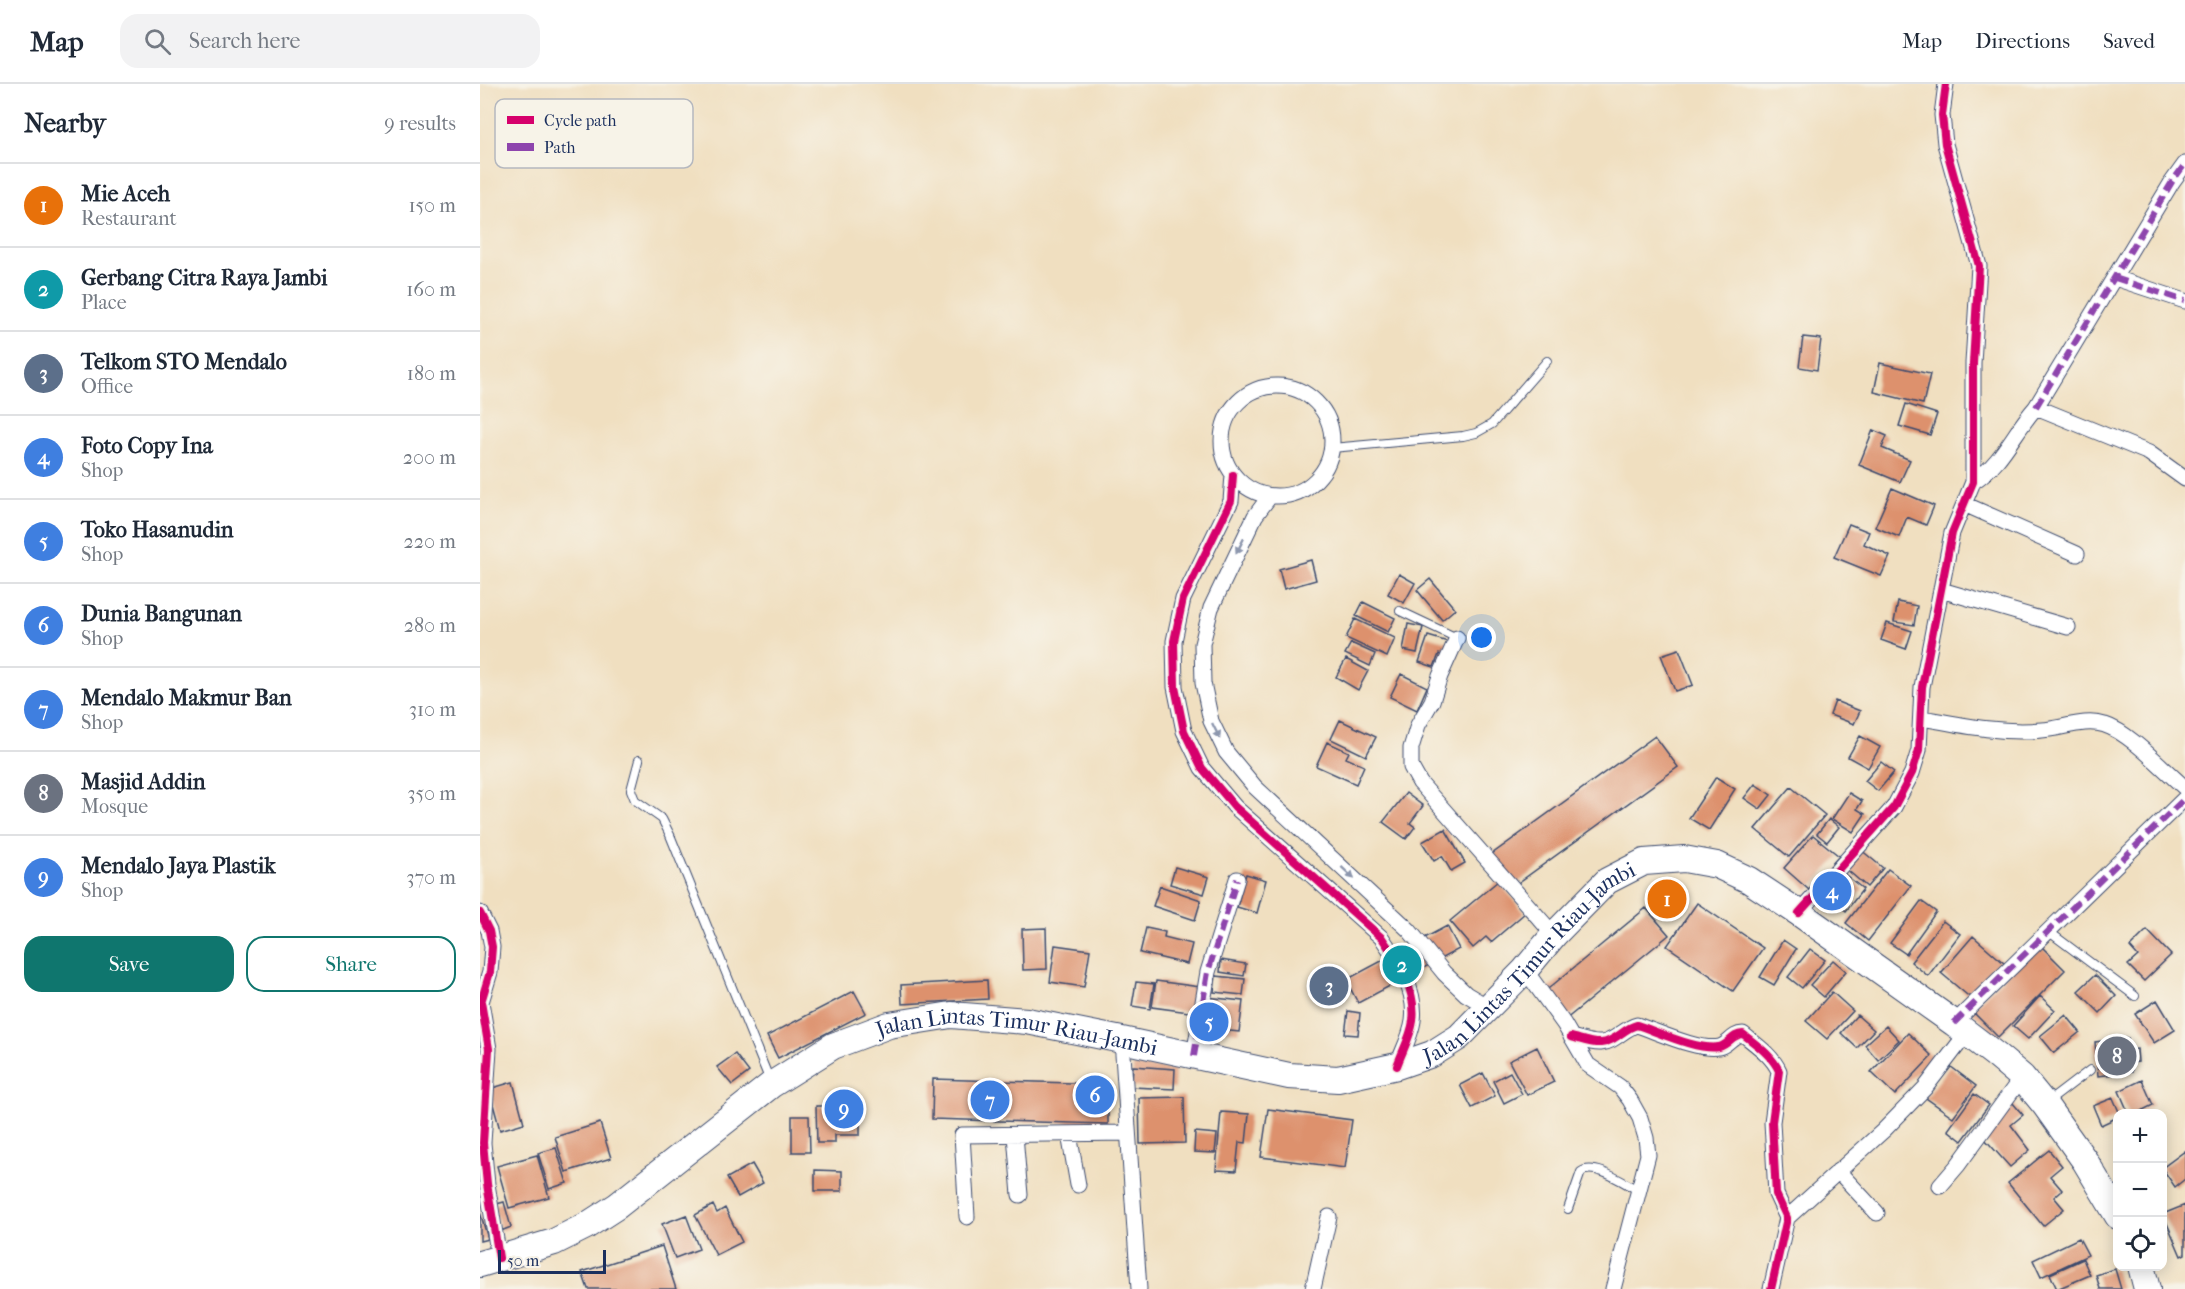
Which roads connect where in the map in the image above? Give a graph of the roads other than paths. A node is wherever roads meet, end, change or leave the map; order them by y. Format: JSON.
{"nodes":[{"id":1,"x":1946,"y":84,"type":"edge"},
{"id":2,"x":2185,"y":164,"type":"edge"},
{"id":3,"x":2115,"y":278,"type":"junction"},
{"id":4,"x":2185,"y":301,"type":"edge"},
{"id":5,"x":1547,"y":361,"type":"dead end"},
{"id":6,"x":2036,"y":407,"type":"junction"},
{"id":7,"x":1332,"y":448,"type":"junction"},
{"id":8,"x":1233,"y":475,"type":"junction"},
{"id":9,"x":2185,"y":480,"type":"edge"},
{"id":10,"x":1973,"y":482,"type":"junction"},
{"id":11,"x":1270,"y":496,"type":"junction"},
{"id":12,"x":1964,"y":504,"type":"junction"},
{"id":13,"x":2077,"y":554,"type":"dead end"},
{"id":14,"x":1941,"y":590,"type":"junction"},
{"id":15,"x":1400,"y":611,"type":"dead end"},
{"id":16,"x":2068,"y":627,"type":"dead end"},
{"id":17,"x":1456,"y":638,"type":"joint"},
{"id":18,"x":1922,"y":718,"type":"junction"},
{"id":19,"x":639,"y":760,"type":"dead end"},
{"id":20,"x":2185,"y":788,"type":"edge"},
{"id":21,"x":2185,"y":798,"type":"edge"},
{"id":22,"x":1238,"y":879,"type":"dead end"},
{"id":23,"x":480,"y":913,"type":"edge"},
{"id":24,"x":1799,"y":913,"type":"junction"},
{"id":25,"x":2048,"y":931,"type":"junction"},
{"id":26,"x":1554,"y":935,"type":"junction"},
{"id":27,"x":1525,"y":970,"type":"junction"},
{"id":28,"x":2134,"y":996,"type":"dead end"},
{"id":29,"x":481,"y":1002,"type":"edge"},
{"id":30,"x":1488,"y":1007,"type":"junction"},
{"id":31,"x":1961,"y":1028,"type":"junction"},
{"id":32,"x":1571,"y":1037,"type":"junction"},
{"id":33,"x":1122,"y":1040,"type":"junction"},
{"id":34,"x":1194,"y":1056,"type":"junction"},
{"id":35,"x":1397,"y":1066,"type":"junction"},
{"id":36,"x":2090,"y":1070,"type":"dead end"},
{"id":37,"x":2022,"y":1077,"type":"junction"},
{"id":38,"x":771,"y":1085,"type":"junction"},
{"id":39,"x":2045,"y":1105,"type":"junction"},
{"id":40,"x":1127,"y":1133,"type":"junction"},
{"id":41,"x":1069,"y":1134,"type":"junction"},
{"id":42,"x":1015,"y":1135,"type":"junction"},
{"id":43,"x":1838,"y":1171,"type":"junction"},
{"id":44,"x":1078,"y":1185,"type":"dead end"},
{"id":45,"x":1940,"y":1186,"type":"dead end"},
{"id":46,"x":1638,"y":1190,"type":"junction"},
{"id":47,"x":1020,"y":1195,"type":"dead end"},
{"id":48,"x":2113,"y":1208,"type":"edge"},
{"id":49,"x":1568,"y":1209,"type":"dead end"},
{"id":50,"x":1877,"y":1213,"type":"dead end"},
{"id":51,"x":1329,"y":1217,"type":"dead end"},
{"id":52,"x":967,"y":1218,"type":"dead end"},
{"id":53,"x":1787,"y":1218,"type":"junction"},
{"id":54,"x":490,"y":1261,"type":"edge"},
{"id":55,"x":2142,"y":1271,"type":"edge"},
{"id":56,"x":1139,"y":1289,"type":"edge"},
{"id":57,"x":1313,"y":1289,"type":"edge"},
{"id":58,"x":1614,"y":1289,"type":"edge"},
{"id":59,"x":1771,"y":1289,"type":"edge"},
{"id":60,"x":2147,"y":1289,"type":"edge"}],
"edges":[{"from":1,"to":10,"type":"street"},
{"from":2,"to":3,"type":"street"},
{"from":3,"to":4,"type":"street"},
{"from":3,"to":6,"type":"street"},
{"from":5,"to":7,"type":"lane"},
{"from":6,"to":9,"type":"street"},
{"from":6,"to":10,"type":"street"},
{"from":7,"to":8,"type":"street"},
{"from":7,"to":11,"type":"street"},
{"from":8,"to":11,"type":"street"},
{"from":8,"to":35,"type":"street"},
{"from":10,"to":12,"type":"street"},
{"from":11,"to":30,"type":"street","one_way":true},
{"from":12,"to":13,"type":"street"},
{"from":12,"to":14,"type":"street"},
{"from":14,"to":16,"type":"street"},
{"from":14,"to":18,"type":"street"},
{"from":15,"to":17,"type":"lane"},
{"from":17,"to":26,"type":"street"},
{"from":18,"to":20,"type":"street"},
{"from":18,"to":24,"type":"street"},
{"from":19,"to":38,"type":"lane"},
{"from":21,"to":25,"type":"street"},
{"from":22,"to":34,"type":"street"},
{"from":23,"to":29,"type":"street"},
{"from":24,"to":26,"type":"highway","name":"Jalan Lintas Timur Riau-Jambi"},
{"from":24,"to":31,"type":"highway","name":"Jalan Lintas Timur Riau-Jambi"},
{"from":25,"to":28,"type":"lane"},
{"from":25,"to":31,"type":"street"},
{"from":26,"to":27,"type":"highway","name":"Jalan Lintas Timur Riau-Jambi"},
{"from":27,"to":30,"type":"highway","name":"Jalan Lintas Timur Riau-Jambi"},
{"from":27,"to":32,"type":"street"},
{"from":29,"to":54,"type":"street"},
{"from":30,"to":35,"type":"highway","name":"Jalan Lintas Timur Riau-Jambi"},
{"from":31,"to":37,"type":"highway","name":"Jalan Lintas Timur Riau-Jambi"},
{"from":31,"to":43,"type":"street"},
{"from":32,"to":46,"type":"street"},
{"from":32,"to":53,"type":"street"},
{"from":33,"to":34,"type":"highway","name":"Jalan Lintas Timur Riau-Jambi"},
{"from":33,"to":38,"type":"highway","name":"Jalan Lintas Timur Riau-Jambi"},
{"from":33,"to":40,"type":"street"},
{"from":34,"to":35,"type":"highway","name":"Jalan Lintas Timur Riau-Jambi"},
{"from":36,"to":39,"type":"lane"},
{"from":37,"to":39,"type":"highway","name":"Jalan Lintas Timur Riau-Jambi"},
{"from":37,"to":45,"type":"street"},
{"from":38,"to":54,"type":"highway","name":"Jalan Lintas Timur Riau-Jambi"},
{"from":39,"to":48,"type":"highway","name":"Jalan Lintas Timur Riau-Jambi"},
{"from":40,"to":41,"type":"street"},
{"from":40,"to":56,"type":"street"},
{"from":41,"to":42,"type":"street"},
{"from":41,"to":44,"type":"street"},
{"from":42,"to":47,"type":"street"},
{"from":42,"to":52,"type":"street"},
{"from":43,"to":50,"type":"street"},
{"from":43,"to":53,"type":"street"},
{"from":46,"to":49,"type":"lane"},
{"from":46,"to":58,"type":"street"},
{"from":51,"to":57,"type":"street"},
{"from":53,"to":59,"type":"street"},
{"from":55,"to":60,"type":"highway"}]}
